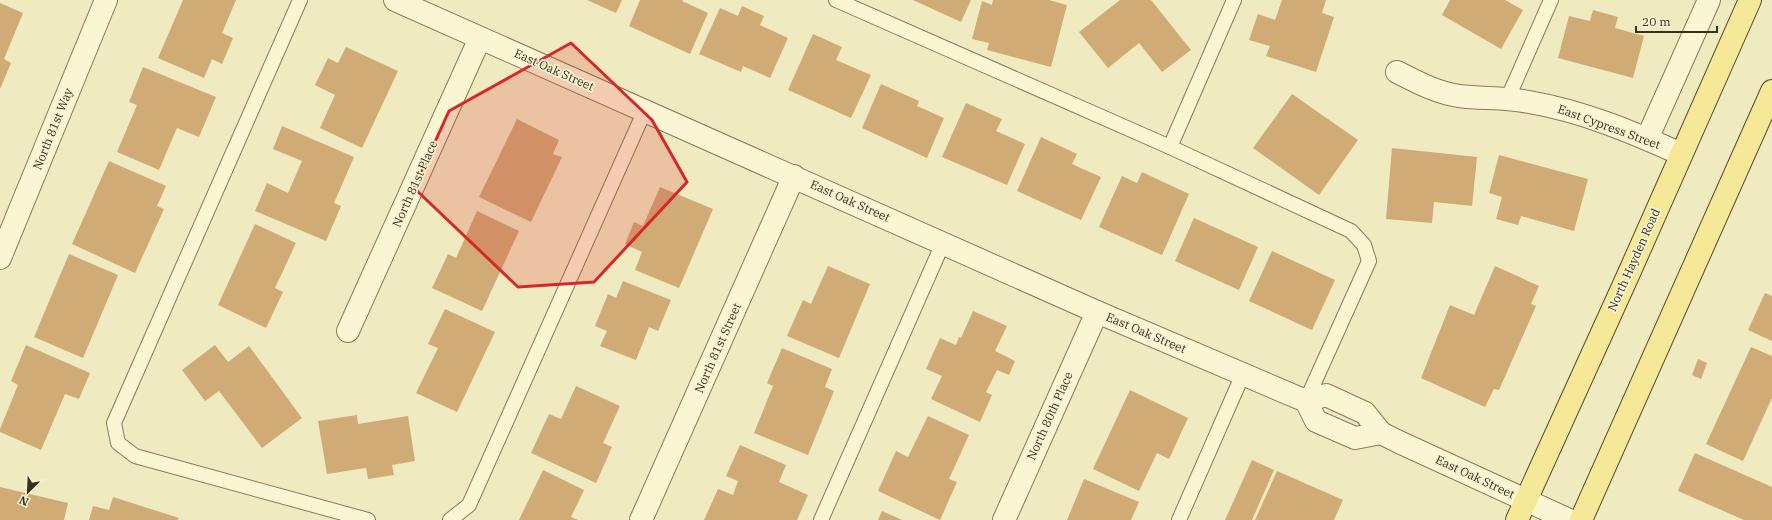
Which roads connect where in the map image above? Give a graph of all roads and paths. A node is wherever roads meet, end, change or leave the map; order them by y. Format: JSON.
{"nodes":[{"id":1,"x":106,"y":0,"type":"edge"},
{"id":2,"x":300,"y":0,"type":"edge"},
{"id":3,"x":395,"y":0,"type":"edge"},
{"id":4,"x":836,"y":0,"type":"edge"},
{"id":5,"x":1234,"y":0,"type":"edge"},
{"id":6,"x":1551,"y":0,"type":"edge"},
{"id":7,"x":1709,"y":0,"type":"edge"},
{"id":8,"x":1750,"y":0,"type":"edge"},
{"id":9,"x":480,"y":38,"type":"junction"},
{"id":10,"x":1397,"y":72,"type":"dead end"},
{"id":11,"x":1772,"y":92,"type":"edge"},
{"id":12,"x":1507,"y":100,"type":"junction"},
{"id":13,"x":645,"y":110,"type":"junction"},
{"id":14,"x":1647,"y":139,"type":"junction"},
{"id":15,"x":1170,"y":147,"type":"junction"},
{"id":16,"x":1681,"y":154,"type":"junction"},
{"id":17,"x":794,"y":176,"type":"junction"},
{"id":18,"x":943,"y":243,"type":"junction"},
{"id":19,"x":0,"y":258,"type":"edge"},
{"id":20,"x":1097,"y":312,"type":"junction"},
{"id":21,"x":348,"y":331,"type":"dead end"},
{"id":22,"x":1243,"y":374,"type":"junction"},
{"id":23,"x":1306,"y":401,"type":"junction"},
{"id":24,"x":1526,"y":500,"type":"junction"},
{"id":25,"x":368,"y":520,"type":"edge"},
{"id":26,"x":450,"y":520,"type":"edge"},
{"id":27,"x":641,"y":520,"type":"edge"},
{"id":28,"x":821,"y":520,"type":"edge"},
{"id":29,"x":1004,"y":520,"type":"edge"},
{"id":30,"x":1179,"y":520,"type":"edge"},
{"id":31,"x":1517,"y":520,"type":"edge"},
{"id":32,"x":1569,"y":520,"type":"edge"},
{"id":33,"x":1581,"y":520,"type":"edge"}],
"edges":[{"from":1,"to":19,"type":"street","name":"North 81st Way"},
{"from":2,"to":25,"type":"lane"},
{"from":3,"to":9,"type":"street","name":"East Oak Street"},
{"from":4,"to":15,"type":"lane"},
{"from":5,"to":15,"type":"lane"},
{"from":6,"to":12,"type":"lane"},
{"from":7,"to":14,"type":"street"},
{"from":8,"to":16,"type":"main road","name":"North Hayden Road"},
{"from":9,"to":13,"type":"street","name":"East Oak Street"},
{"from":9,"to":21,"type":"street","name":"North 81st Place"},
{"from":10,"to":12,"type":"street","name":"East Cypress Street"},
{"from":11,"to":33,"type":"main road"},
{"from":12,"to":14,"type":"street","name":"East Cypress Street"},
{"from":13,"to":17,"type":"street","name":"East Oak Street"},
{"from":13,"to":26,"type":"lane"},
{"from":14,"to":16,"type":"street","name":"East Cypress Street"},
{"from":15,"to":23,"type":"lane"},
{"from":16,"to":24,"type":"main road","name":"North Hayden Road"},
{"from":17,"to":18,"type":"street","name":"East Oak Street"},
{"from":17,"to":27,"type":"street","name":"North 81st Street"},
{"from":18,"to":20,"type":"street","name":"East Oak Street"},
{"from":18,"to":28,"type":"lane"},
{"from":20,"to":22,"type":"street","name":"East Oak Street"},
{"from":20,"to":29,"type":"street","name":"North 80th Place"},
{"from":22,"to":23,"type":"street","name":"East Oak Street"},
{"from":22,"to":30,"type":"lane"},
{"from":23,"to":24,"type":"street","name":"East Oak Street"},
{"from":24,"to":31,"type":"main road","name":"North Hayden Road"},
{"from":24,"to":32,"type":"street","name":"East Oak Street"}]}
